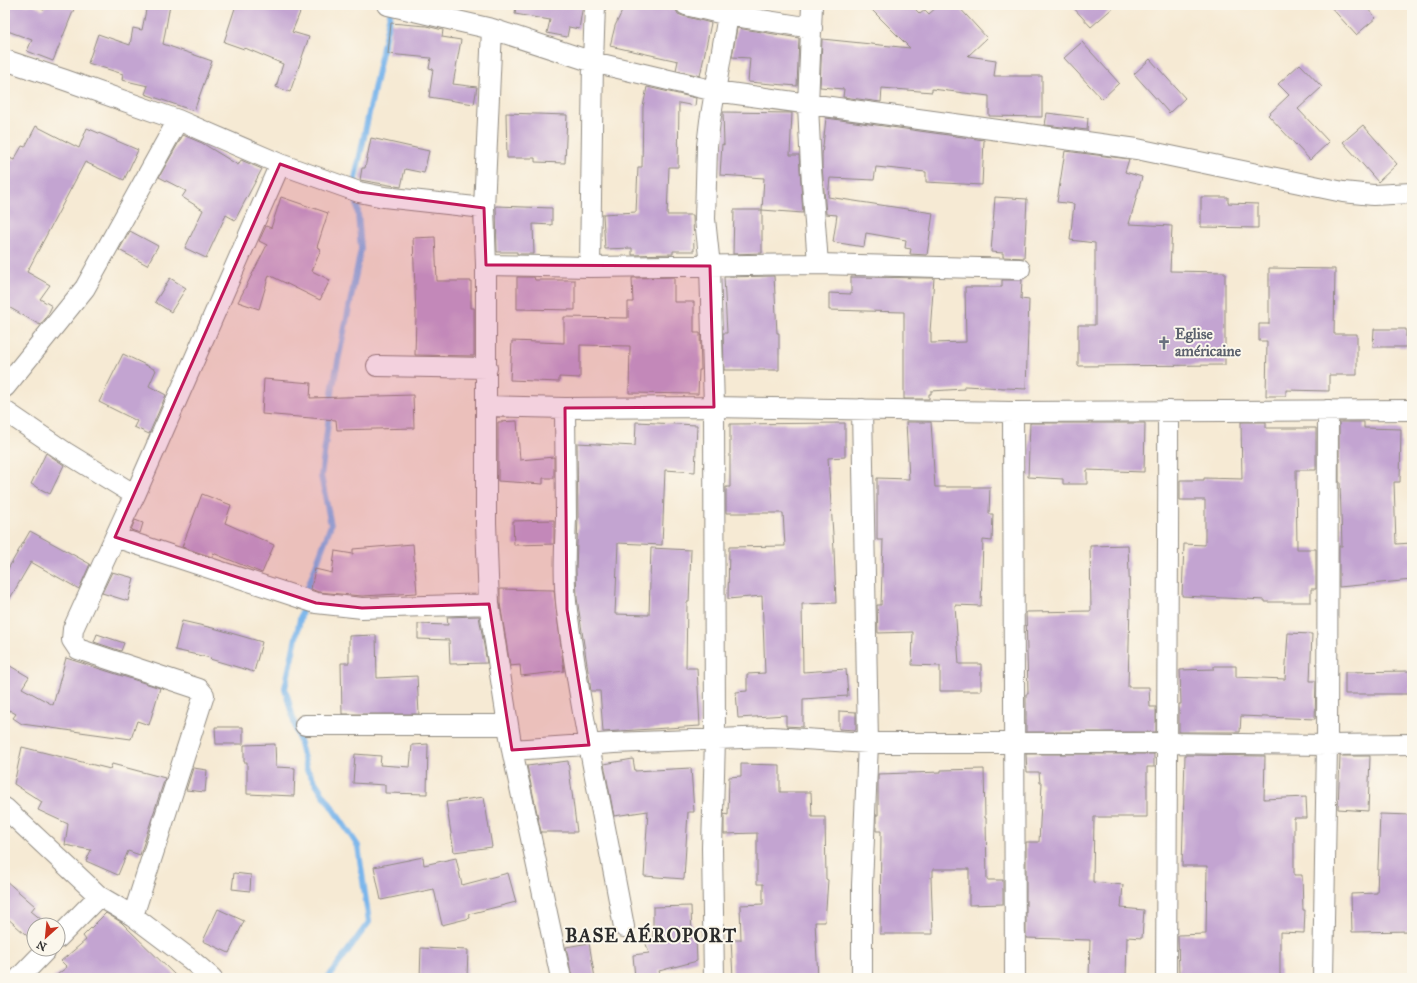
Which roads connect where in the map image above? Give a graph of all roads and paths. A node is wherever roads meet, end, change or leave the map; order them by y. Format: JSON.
{"nodes":[{"id":1,"x":388,"y":5,"type":"edge"},
{"id":2,"x":595,"y":5,"type":"edge"},
{"id":3,"x":686,"y":5,"type":"edge"},
{"id":4,"x":812,"y":5,"type":"edge"},
{"id":5,"x":728,"y":15,"type":"junction"},
{"id":6,"x":812,"y":28,"type":"junction"},
{"id":7,"x":492,"y":29,"type":"junction"},
{"id":8,"x":5,"y":60,"type":"edge"},
{"id":9,"x":593,"y":62,"type":"junction"},
{"id":10,"x":716,"y":91,"type":"junction"},
{"id":11,"x":808,"y":105,"type":"junction"},
{"id":12,"x":178,"y":120,"type":"junction"},
{"id":13,"x":280,"y":164,"type":"junction"},
{"id":14,"x":1412,"y":193,"type":"edge"},
{"id":15,"x":484,"y":208,"type":"junction"},
{"id":16,"x":818,"y":264,"type":"junction"},
{"id":17,"x":486,"y":265,"type":"junction"},
{"id":18,"x":710,"y":266,"type":"junction"},
{"id":19,"x":590,"y":267,"type":"junction"},
{"id":20,"x":1020,"y":269,"type":"dead end"},
{"id":21,"x":377,"y":366,"type":"dead end"},
{"id":22,"x":486,"y":368,"type":"junction"},
{"id":23,"x":5,"y":387,"type":"edge"},
{"id":24,"x":487,"y":406,"type":"junction"},
{"id":25,"x":714,"y":407,"type":"junction"},
{"id":26,"x":565,"y":408,"type":"junction"},
{"id":27,"x":862,"y":409,"type":"junction"},
{"id":28,"x":1328,"y":410,"type":"junction"},
{"id":29,"x":1412,"y":410,"type":"edge"},
{"id":30,"x":5,"y":411,"type":"edge"},
{"id":31,"x":1168,"y":411,"type":"junction"},
{"id":32,"x":1013,"y":412,"type":"junction"},
{"id":33,"x":136,"y":495,"type":"junction"},
{"id":34,"x":115,"y":537,"type":"junction"},
{"id":35,"x":489,"y":604,"type":"junction"},
{"id":36,"x":305,"y":725,"type":"dead end"},
{"id":37,"x":508,"y":725,"type":"junction"},
{"id":38,"x":715,"y":739,"type":"junction"},
{"id":39,"x":868,"y":743,"type":"junction"},
{"id":40,"x":1166,"y":743,"type":"junction"},
{"id":41,"x":1013,"y":744,"type":"junction"},
{"id":42,"x":1412,"y":744,"type":"edge"},
{"id":43,"x":590,"y":745,"type":"junction"},
{"id":44,"x":1327,"y":745,"type":"junction"},
{"id":45,"x":512,"y":750,"type":"junction"},
{"id":46,"x":5,"y":808,"type":"edge"},
{"id":47,"x":100,"y":896,"type":"junction"},
{"id":48,"x":133,"y":916,"type":"junction"},
{"id":49,"x":624,"y":927,"type":"dead end"},
{"id":50,"x":66,"y":930,"type":"edge"},
{"id":51,"x":39,"y":957,"type":"edge"},
{"id":52,"x":19,"y":978,"type":"edge"},
{"id":53,"x":212,"y":978,"type":"edge"},
{"id":54,"x":560,"y":978,"type":"edge"},
{"id":55,"x":714,"y":978,"type":"edge"},
{"id":56,"x":862,"y":978,"type":"edge"},
{"id":57,"x":1015,"y":978,"type":"edge"},
{"id":58,"x":1166,"y":978,"type":"edge"},
{"id":59,"x":1323,"y":978,"type":"edge"}],
"edges":[{"from":1,"to":7,"type":"street"},
{"from":2,"to":9,"type":"street"},
{"from":3,"to":5,"type":"street"},
{"from":4,"to":6,"type":"street"},
{"from":5,"to":6,"type":"street"},
{"from":5,"to":10,"type":"street"},
{"from":6,"to":11,"type":"street"},
{"from":7,"to":9,"type":"street"},
{"from":7,"to":15,"type":"street"},
{"from":8,"to":12,"type":"street"},
{"from":9,"to":10,"type":"street"},
{"from":9,"to":19,"type":"street"},
{"from":10,"to":11,"type":"street"},
{"from":10,"to":18,"type":"street"},
{"from":11,"to":14,"type":"street"},
{"from":11,"to":16,"type":"street"},
{"from":12,"to":13,"type":"street"},
{"from":12,"to":23,"type":"street"},
{"from":13,"to":15,"type":"street"},
{"from":13,"to":33,"type":"street"},
{"from":15,"to":17,"type":"street"},
{"from":16,"to":18,"type":"street"},
{"from":16,"to":20,"type":"street"},
{"from":17,"to":19,"type":"street"},
{"from":17,"to":22,"type":"street"},
{"from":18,"to":19,"type":"street"},
{"from":18,"to":25,"type":"street"},
{"from":21,"to":22,"type":"street"},
{"from":22,"to":24,"type":"street"},
{"from":24,"to":26,"type":"street"},
{"from":24,"to":35,"type":"street"},
{"from":25,"to":26,"type":"street"},
{"from":25,"to":27,"type":"street"},
{"from":25,"to":38,"type":"street"},
{"from":26,"to":43,"type":"street"},
{"from":27,"to":32,"type":"street"},
{"from":27,"to":39,"type":"street"},
{"from":28,"to":29,"type":"street"},
{"from":28,"to":31,"type":"street"},
{"from":28,"to":44,"type":"street"},
{"from":30,"to":33,"type":"street"},
{"from":31,"to":32,"type":"street"},
{"from":31,"to":40,"type":"street"},
{"from":32,"to":41,"type":"street"},
{"from":33,"to":34,"type":"street"},
{"from":34,"to":35,"type":"street"},
{"from":34,"to":48,"type":"street"},
{"from":35,"to":37,"type":"street"},
{"from":36,"to":37,"type":"street"},
{"from":37,"to":45,"type":"street"},
{"from":38,"to":39,"type":"street"},
{"from":38,"to":43,"type":"street"},
{"from":38,"to":55,"type":"street"},
{"from":39,"to":41,"type":"street"},
{"from":39,"to":56,"type":"street"},
{"from":40,"to":41,"type":"street"},
{"from":40,"to":44,"type":"street"},
{"from":40,"to":58,"type":"street"},
{"from":41,"to":57,"type":"street"},
{"from":42,"to":44,"type":"street"},
{"from":43,"to":45,"type":"street"},
{"from":43,"to":49,"type":"street"},
{"from":44,"to":59,"type":"street"},
{"from":45,"to":54,"type":"street"},
{"from":46,"to":47,"type":"street"},
{"from":47,"to":48,"type":"street"},
{"from":47,"to":50,"type":"street"},
{"from":48,"to":53,"type":"street"},
{"from":51,"to":52,"type":"street"}]}
